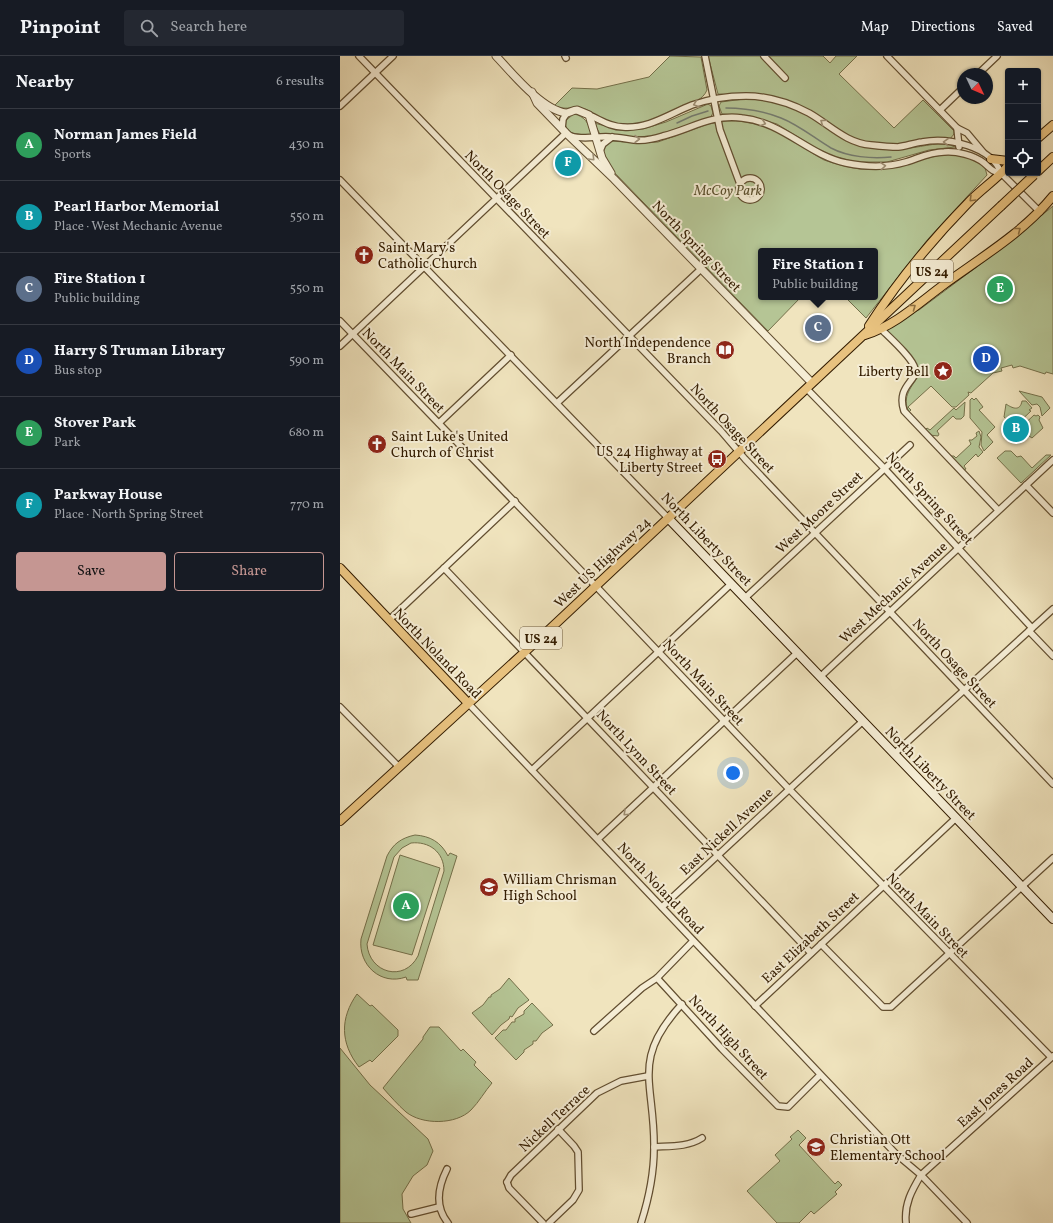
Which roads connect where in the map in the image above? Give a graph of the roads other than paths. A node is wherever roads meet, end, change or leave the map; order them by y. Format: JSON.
{"nodes":[{"id":1,"x":358,"y":56,"type":"edge"},
{"id":2,"x":393,"y":56,"type":"edge"},
{"id":3,"x":496,"y":56,"type":"edge"},
{"id":4,"x":704,"y":56,"type":"edge"},
{"id":5,"x":764,"y":56,"type":"edge"},
{"id":6,"x":886,"y":56,"type":"edge"},
{"id":7,"x":997,"y":56,"type":"edge"},
{"id":8,"x":984,"y":68,"type":"edge"},
{"id":9,"x":375,"y":73,"type":"junction"},
{"id":10,"x":785,"y":78,"type":"dead end"},
{"id":11,"x":532,"y":92,"type":"junction"},
{"id":12,"x":957,"y":94,"type":"edge"},
{"id":13,"x":713,"y":99,"type":"junction"},
{"id":14,"x":340,"y":106,"type":"edge"},
{"id":15,"x":940,"y":110,"type":"junction"},
{"id":16,"x":567,"y":113,"type":"junction"},
{"id":17,"x":589,"y":115,"type":"junction"},
{"id":18,"x":717,"y":118,"type":"junction"},
{"id":19,"x":1053,"y":125,"type":"edge"},
{"id":20,"x":957,"y":128,"type":"junction"},
{"id":21,"x":566,"y":133,"type":"junction"},
{"id":22,"x":1041,"y":135,"type":"edge"},
{"id":23,"x":597,"y":137,"type":"junction"},
{"id":24,"x":613,"y":137,"type":"junction"},
{"id":25,"x":959,"y":144,"type":"junction"},
{"id":26,"x":600,"y":152,"type":"junction"},
{"id":27,"x":958,"y":153,"type":"junction"},
{"id":28,"x":985,"y":154,"type":"junction"},
{"id":29,"x":1053,"y":157,"type":"edge"},
{"id":30,"x":991,"y":160,"type":"junction"},
{"id":31,"x":1005,"y":161,"type":"edge"},
{"id":32,"x":1041,"y":168,"type":"edge"},
{"id":33,"x":1005,"y":169,"type":"edge"},
{"id":34,"x":1001,"y":173,"type":"junction"},
{"id":35,"x":1033,"y":176,"type":"edge"},
{"id":36,"x":614,"y":179,"type":"junction"},
{"id":37,"x":340,"y":180,"type":"edge"},
{"id":38,"x":740,"y":184,"type":"junction"},
{"id":39,"x":1053,"y":196,"type":"edge"},
{"id":40,"x":495,"y":198,"type":"junction"},
{"id":41,"x":1040,"y":212,"type":"junction"},
{"id":42,"x":424,"y":266,"type":"junction"},
{"id":43,"x":701,"y":268,"type":"junction"},
{"id":44,"x":340,"y":321,"type":"edge"},
{"id":45,"x":881,"y":329,"type":"junction"},
{"id":46,"x":353,"y":334,"type":"junction"},
{"id":47,"x":628,"y":336,"type":"junction"},
{"id":48,"x":863,"y":336,"type":"junction"},
{"id":49,"x":340,"y":346,"type":"edge"},
{"id":50,"x":511,"y":355,"type":"junction"},
{"id":51,"x":810,"y":386,"type":"junction"},
{"id":52,"x":557,"y":403,"type":"junction"},
{"id":53,"x":439,"y":423,"type":"junction"},
{"id":54,"x":910,"y":445,"type":"dead end"},
{"id":55,"x":739,"y":452,"type":"junction"},
{"id":56,"x":1053,"y":460,"type":"edge"},
{"id":57,"x":884,"y":468,"type":"junction"},
{"id":58,"x":1026,"y":485,"type":"junction"},
{"id":59,"x":515,"y":501,"type":"junction"},
{"id":60,"x":998,"y":510,"type":"junction"},
{"id":61,"x":1053,"y":513,"type":"edge"},
{"id":62,"x":668,"y":518,"type":"junction"},
{"id":63,"x":815,"y":532,"type":"junction"},
{"id":64,"x":958,"y":548,"type":"junction"},
{"id":65,"x":340,"y":568,"type":"edge"},
{"id":66,"x":444,"y":568,"type":"junction"},
{"id":67,"x":731,"y":584,"type":"junction"},
{"id":68,"x":596,"y":586,"type":"junction"},
{"id":69,"x":745,"y":598,"type":"junction"},
{"id":70,"x":1053,"y":609,"type":"edge"},
{"id":71,"x":890,"y":611,"type":"junction"},
{"id":72,"x":389,"y":620,"type":"junction"},
{"id":73,"x":1031,"y":629,"type":"junction"},
{"id":74,"x":525,"y":652,"type":"junction"},
{"id":75,"x":659,"y":652,"type":"junction"},
{"id":76,"x":797,"y":653,"type":"junction"},
{"id":77,"x":1053,"y":656,"type":"edge"},
{"id":78,"x":820,"y":677,"type":"junction"},
{"id":79,"x":964,"y":690,"type":"junction"},
{"id":80,"x":468,"y":703,"type":"junction"},
{"id":81,"x":340,"y":707,"type":"edge"},
{"id":82,"x":588,"y":718,"type":"junction"},
{"id":83,"x":724,"y":721,"type":"junction"},
{"id":84,"x":863,"y":721,"type":"junction"},
{"id":85,"x":894,"y":754,"type":"junction"},
{"id":86,"x":399,"y":767,"type":"junction"},
{"id":87,"x":532,"y":770,"type":"junction"},
{"id":88,"x":1053,"y":784,"type":"edge"},
{"id":89,"x":654,"y":787,"type":"junction"},
{"id":90,"x":789,"y":789,"type":"junction"},
{"id":91,"x":956,"y":818,"type":"junction"},
{"id":92,"x":340,"y":821,"type":"edge"},
{"id":93,"x":598,"y":839,"type":"junction"},
{"id":94,"x":717,"y":856,"type":"junction"},
{"id":95,"x":1053,"y":858,"type":"edge"},
{"id":96,"x":882,"y":885,"type":"junction"},
{"id":97,"x":1022,"y":886,"type":"junction"},
{"id":98,"x":662,"y":907,"type":"junction"},
{"id":99,"x":1053,"y":919,"type":"edge"},
{"id":100,"x":693,"y":941,"type":"junction"},
{"id":101,"x":821,"y":944,"type":"junction"},
{"id":102,"x":811,"y":953,"type":"junction"},
{"id":103,"x":949,"y":954,"type":"junction"},
{"id":104,"x":657,"y":978,"type":"junction"},
{"id":105,"x":682,"y":1004,"type":"junction"},
{"id":106,"x":755,"y":1006,"type":"junction"},
{"id":107,"x":594,"y":1030,"type":"dead end"},
{"id":108,"x":1052,"y":1056,"type":"edge"},
{"id":109,"x":820,"y":1075,"type":"junction"},
{"id":110,"x":648,"y":1076,"type":"junction"},
{"id":111,"x":558,"y":1129,"type":"junction"},
{"id":112,"x":702,"y":1138,"type":"dead end"},
{"id":113,"x":654,"y":1147,"type":"junction"},
{"id":114,"x":447,"y":1169,"type":"dead end"},
{"id":115,"x":921,"y":1175,"type":"junction"},
{"id":116,"x":439,"y":1207,"type":"junction"},
{"id":117,"x":411,"y":1214,"type":"dead end"},
{"id":118,"x":448,"y":1223,"type":"edge"},
{"id":119,"x":543,"y":1223,"type":"edge"},
{"id":120,"x":549,"y":1223,"type":"edge"},
{"id":121,"x":641,"y":1223,"type":"edge"},
{"id":122,"x":906,"y":1223,"type":"edge"},
{"id":123,"x":967,"y":1223,"type":"edge"}],
"edges":[{"from":1,"to":9,"type":"street","name":"North Osage Street"},
{"from":2,"to":9,"type":"street"},
{"from":3,"to":11,"type":"street","name":"North Spring Street"},
{"from":4,"to":13,"type":"street"},
{"from":5,"to":10,"type":"street"},
{"from":6,"to":15,"type":"street"},
{"from":7,"to":8,"type":"street"},
{"from":9,"to":14,"type":"street"},
{"from":9,"to":40,"type":"street","name":"North Osage Street"},
{"from":11,"to":16,"type":"street","name":"North Spring Street"},
{"from":11,"to":21,"type":"street","name":"North Spring Street"},
{"from":12,"to":15,"type":"street"},
{"from":13,"to":17,"type":"street","one_way":true},
{"from":13,"to":18,"type":"street"},
{"from":25,"to":13,"type":"street","one_way":true},
{"from":15,"to":20,"type":"street"},
{"from":16,"to":17,"type":"street"},
{"from":16,"to":21,"type":"street"},
{"from":17,"to":23,"type":"street","name":"North Spring Street"},
{"from":24,"to":18,"type":"street","one_way":true},
{"from":18,"to":27,"type":"street","one_way":true},
{"from":18,"to":38,"type":"street"},
{"from":19,"to":22,"type":"main road"},
{"from":20,"to":25,"type":"street"},
{"from":20,"to":28,"type":"street"},
{"from":21,"to":23,"type":"street"},
{"from":21,"to":36,"type":"street","name":"North Spring Street","one_way":true},
{"from":21,"to":40,"type":"street"},
{"from":23,"to":24,"type":"street"},
{"from":23,"to":26,"type":"street","name":"North Spring Street"},
{"from":24,"to":26,"type":"street"},
{"from":25,"to":27,"type":"street"},
{"from":25,"to":28,"type":"street"},
{"from":26,"to":36,"type":"street","name":"North Spring Street"},
{"from":27,"to":34,"type":"street"},
{"from":28,"to":30,"type":"street"},
{"from":29,"to":32,"type":"main road","number":"US 24"},
{"from":30,"to":31,"type":"main road"},
{"from":30,"to":34,"type":"street"},
{"from":33,"to":34,"type":"main road"},
{"from":34,"to":41,"type":"street"},
{"from":34,"to":48,"type":"main road","one_way":true},
{"from":35,"to":48,"type":"main road","number":"US 24","bridge":true},
{"from":36,"to":43,"type":"street","name":"North Spring Street"},
{"from":37,"to":42,"type":"street","name":"North Liberty Street"},
{"from":38,"to":38,"type":"street"},
{"from":39,"to":41,"type":"main road"},
{"from":40,"to":42,"type":"street"},
{"from":40,"to":47,"type":"street","name":"North Osage Street"},
{"from":45,"to":41,"type":"main road","one_way":true},
{"from":42,"to":46,"type":"street"},
{"from":42,"to":50,"type":"street","name":"North Liberty Street"},
{"from":43,"to":47,"type":"street"},
{"from":43,"to":51,"type":"street","name":"North Spring Street"},
{"from":44,"to":46,"type":"street","name":"North Main Street"},
{"from":45,"to":48,"type":"main road"},
{"from":45,"to":60,"type":"street"},
{"from":46,"to":49,"type":"street"},
{"from":46,"to":53,"type":"street","name":"North Main Street"},
{"from":47,"to":52,"type":"street"},
{"from":47,"to":55,"type":"street","name":"North Osage Street"},
{"from":48,"to":51,"type":"main road","number":"US 24"},
{"from":50,"to":52,"type":"street","name":"North Liberty Street"},
{"from":50,"to":53,"type":"street"},
{"from":51,"to":55,"type":"main road","number":"US 24"},
{"from":51,"to":57,"type":"street","name":"North Spring Street"},
{"from":52,"to":62,"type":"street","name":"North Liberty Street"},
{"from":53,"to":59,"type":"street","name":"North Main Street"},
{"from":54,"to":57,"type":"street","name":"West Moore Street"},
{"from":55,"to":62,"type":"main road","name":"West US Highway 24","number":"US 24"},
{"from":55,"to":63,"type":"street","name":"North Osage Street"},
{"from":56,"to":58,"type":"street","name":"West Mechanic Avenue"},
{"from":57,"to":63,"type":"street","name":"West Moore Street"},
{"from":57,"to":64,"type":"street","name":"North Spring Street"},
{"from":58,"to":60,"type":"street","name":"West Mechanic Avenue"},
{"from":58,"to":61,"type":"street"},
{"from":59,"to":66,"type":"street"},
{"from":59,"to":68,"type":"street","name":"North Main Street"},
{"from":60,"to":64,"type":"street","name":"West Mechanic Avenue"},
{"from":62,"to":67,"type":"main road","name":"North Liberty Street"},
{"from":62,"to":68,"type":"main road","name":"West US Highway 24","number":"US 24"},
{"from":63,"to":69,"type":"street","name":"West Moore Street"},
{"from":63,"to":71,"type":"street","name":"North Osage Street"},
{"from":64,"to":71,"type":"street","name":"West Mechanic Avenue"},
{"from":64,"to":73,"type":"street","name":"North Spring Street"},
{"from":65,"to":72,"type":"main road","name":"North Noland Road"},
{"from":66,"to":72,"type":"street"},
{"from":66,"to":74,"type":"street","name":"North Lynn Street"},
{"from":67,"to":69,"type":"main road","name":"North Liberty Street"},
{"from":67,"to":75,"type":"street"},
{"from":68,"to":74,"type":"main road","name":"West US Highway 24","number":"US 24"},
{"from":68,"to":75,"type":"street","name":"North Main Street"},
{"from":69,"to":76,"type":"main road","name":"North Liberty Street"},
{"from":70,"to":73,"type":"street"},
{"from":71,"to":78,"type":"street","name":"West Mechanic Avenue"},
{"from":71,"to":79,"type":"street","name":"North Osage Street"},
{"from":72,"to":80,"type":"main road","name":"North Noland Road"},
{"from":73,"to":77,"type":"street","name":"North Spring Street"},
{"from":73,"to":79,"type":"street"},
{"from":74,"to":80,"type":"main road","name":"West US Highway 24","number":"US 24"},
{"from":74,"to":82,"type":"street","name":"North Lynn Street"},
{"from":75,"to":82,"type":"street"},
{"from":75,"to":83,"type":"street","name":"North Main Street"},
{"from":76,"to":78,"type":"main road","name":"North Liberty Street"},
{"from":76,"to":83,"type":"street"},
{"from":78,"to":84,"type":"main road","name":"North Liberty Street"},
{"from":79,"to":85,"type":"street"},
{"from":79,"to":88,"type":"street","name":"North Osage Street"},
{"from":80,"to":86,"type":"main road","name":"West US Highway 24","number":"US 24"},
{"from":80,"to":87,"type":"street","name":"North Noland Road"},
{"from":81,"to":86,"type":"street"},
{"from":82,"to":87,"type":"street"},
{"from":82,"to":89,"type":"street","name":"North Lynn Street"},
{"from":83,"to":89,"type":"street"},
{"from":83,"to":90,"type":"street","name":"North Main Street"},
{"from":84,"to":85,"type":"main road","name":"North Liberty Street"},
{"from":84,"to":90,"type":"street","name":"East Nickell Avenue"},
{"from":85,"to":91,"type":"main road","name":"North Liberty Street"},
{"from":86,"to":92,"type":"main road","name":"West US Highway 24","number":"US 24"},
{"from":87,"to":93,"type":"street","name":"North Noland Road"},
{"from":89,"to":93,"type":"street","one_way":true},
{"from":89,"to":94,"type":"street","name":"North Lynn Street"},
{"from":90,"to":94,"type":"street","name":"East Nickell Avenue"},
{"from":90,"to":96,"type":"street","name":"North Main Street"},
{"from":91,"to":96,"type":"street","name":"East Elizabeth Street"},
{"from":91,"to":97,"type":"main road","name":"North Liberty Street"},
{"from":93,"to":98,"type":"street","name":"North Noland Road"},
{"from":94,"to":98,"type":"street","name":"East Nickell Avenue"},
{"from":94,"to":102,"type":"street","name":"North Lynn Street"},
{"from":95,"to":97,"type":"street"},
{"from":96,"to":101,"type":"street","name":"East Elizabeth Street"},
{"from":96,"to":103,"type":"street","name":"North Main Street"},
{"from":97,"to":99,"type":"main road","name":"North Liberty Street"},
{"from":97,"to":103,"type":"street"},
{"from":98,"to":100,"type":"street","name":"North Noland Road"},
{"from":100,"to":104,"type":"street"},
{"from":100,"to":106,"type":"street","name":"North Noland Road"},
{"from":101,"to":102,"type":"street","name":"East Elizabeth Street"},
{"from":101,"to":103,"type":"street"},
{"from":102,"to":106,"type":"street","name":"East Elizabeth Street"},
{"from":103,"to":108,"type":"street","name":"North Main Street"},
{"from":104,"to":105,"type":"street","name":"North High Street"},
{"from":104,"to":107,"type":"street"},
{"from":105,"to":109,"type":"street","name":"North High Street"},
{"from":105,"to":110,"type":"street"},
{"from":106,"to":109,"type":"street","name":"North Noland Road"},
{"from":108,"to":115,"type":"street","name":"East Jones Road"},
{"from":109,"to":115,"type":"street","name":"North Noland Road"},
{"from":110,"to":111,"type":"street","name":"Nickell Terrace"},
{"from":110,"to":113,"type":"street"},
{"from":111,"to":119,"type":"street","name":"Nickell Terrace"},
{"from":111,"to":120,"type":"street"},
{"from":112,"to":113,"type":"street"},
{"from":113,"to":121,"type":"street"},
{"from":114,"to":116,"type":"street"},
{"from":115,"to":122,"type":"street","name":"East Jones Road"},
{"from":115,"to":123,"type":"street","name":"North Noland Road"},
{"from":116,"to":117,"type":"street"},
{"from":116,"to":118,"type":"street"}]}
